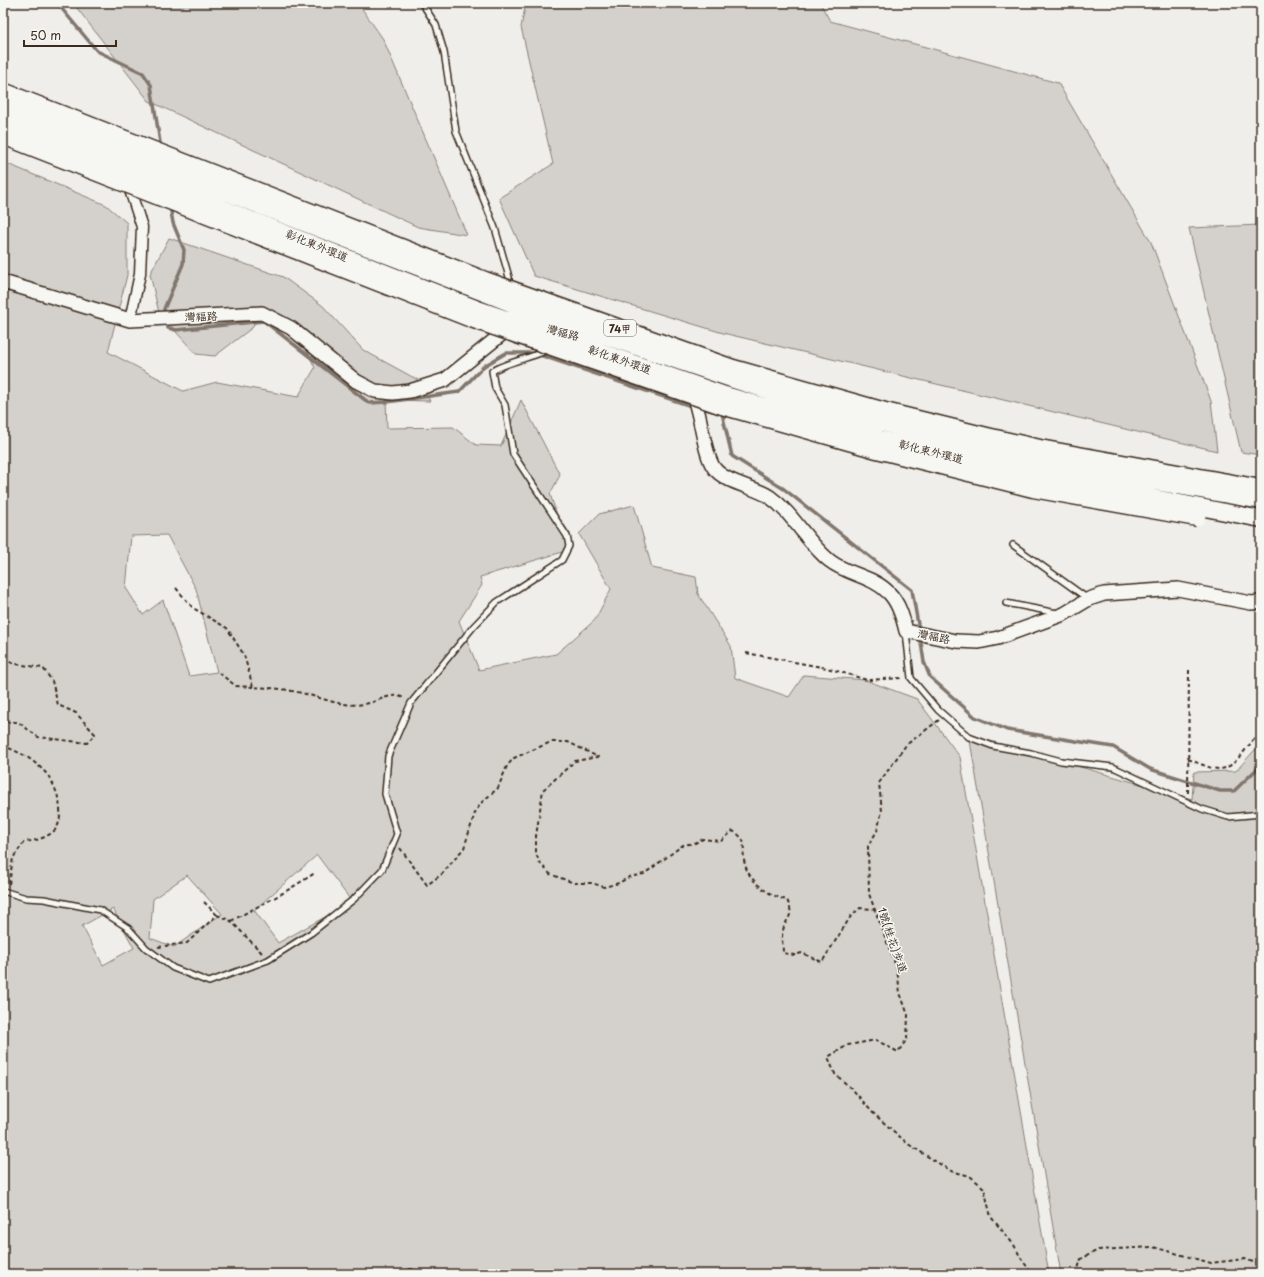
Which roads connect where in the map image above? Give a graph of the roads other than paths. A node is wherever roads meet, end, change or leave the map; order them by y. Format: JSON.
{"nodes":[{"id":1,"x":422,"y":3,"type":"edge"},
{"id":2,"x":3,"y":91,"type":"edge"},
{"id":3,"x":3,"y":106,"type":"edge"},
{"id":4,"x":3,"y":122,"type":"edge"},
{"id":5,"x":3,"y":136,"type":"edge"},
{"id":6,"x":3,"y":282,"type":"edge"},
{"id":7,"x":508,"y":307,"type":"dead end"},
{"id":8,"x":508,"y":315,"type":"dead end"},
{"id":9,"x":130,"y":320,"type":"junction"},
{"id":10,"x":508,"y":330,"type":"junction"},
{"id":11,"x":548,"y":340,"type":"junction"},
{"id":12,"x":701,"y":420,"type":"junction"},
{"id":13,"x":1261,"y":488,"type":"edge"},
{"id":14,"x":1261,"y":501,"type":"edge"},
{"id":15,"x":1261,"y":519,"type":"edge"},
{"id":16,"x":1261,"y":530,"type":"edge"},
{"id":17,"x":1013,"y":545,"type":"dead end"},
{"id":18,"x":1089,"y":599,"type":"junction"},
{"id":19,"x":1261,"y":602,"type":"edge"},
{"id":20,"x":1006,"y":603,"type":"dead end"},
{"id":21,"x":1064,"y":614,"type":"junction"},
{"id":22,"x":906,"y":631,"type":"junction"},
{"id":23,"x":1261,"y":814,"type":"edge"},
{"id":24,"x":3,"y":892,"type":"edge"},
{"id":25,"x":407,"y":1274,"type":"edge"},
{"id":26,"x":416,"y":1274,"type":"edge"}],
"edges":[{"from":1,"to":7,"type":"lane"},
{"from":2,"to":13,"type":"main road","number":"74甲","bridge":true},
{"from":3,"to":14,"type":"main road","name":"彰化東外環道","number":"74甲","bridge":true},
{"from":4,"to":9,"type":"street"},
{"from":4,"to":15,"type":"main road","name":"彰化東外環道","number":"74甲","bridge":true},
{"from":5,"to":16,"type":"main road","bridge":true},
{"from":6,"to":9,"type":"street","name":"灣福路"},
{"from":8,"to":10,"type":"lane"},
{"from":9,"to":10,"type":"street","name":"灣福路"},
{"from":10,"to":11,"type":"street","name":"灣福路"},
{"from":10,"to":12,"type":"street","name":"灣福路"},
{"from":11,"to":12,"type":"street","name":"灣福路"},
{"from":11,"to":24,"type":"lane"},
{"from":12,"to":22,"type":"street","name":"灣福路"},
{"from":17,"to":18,"type":"lane"},
{"from":18,"to":19,"type":"street","name":"灣福路"},
{"from":18,"to":21,"type":"street","name":"灣福路"},
{"from":20,"to":21,"type":"lane"},
{"from":21,"to":22,"type":"street","name":"灣福路"},
{"from":22,"to":23,"type":"lane"},
{"from":25,"to":26,"type":"lane"}]}
